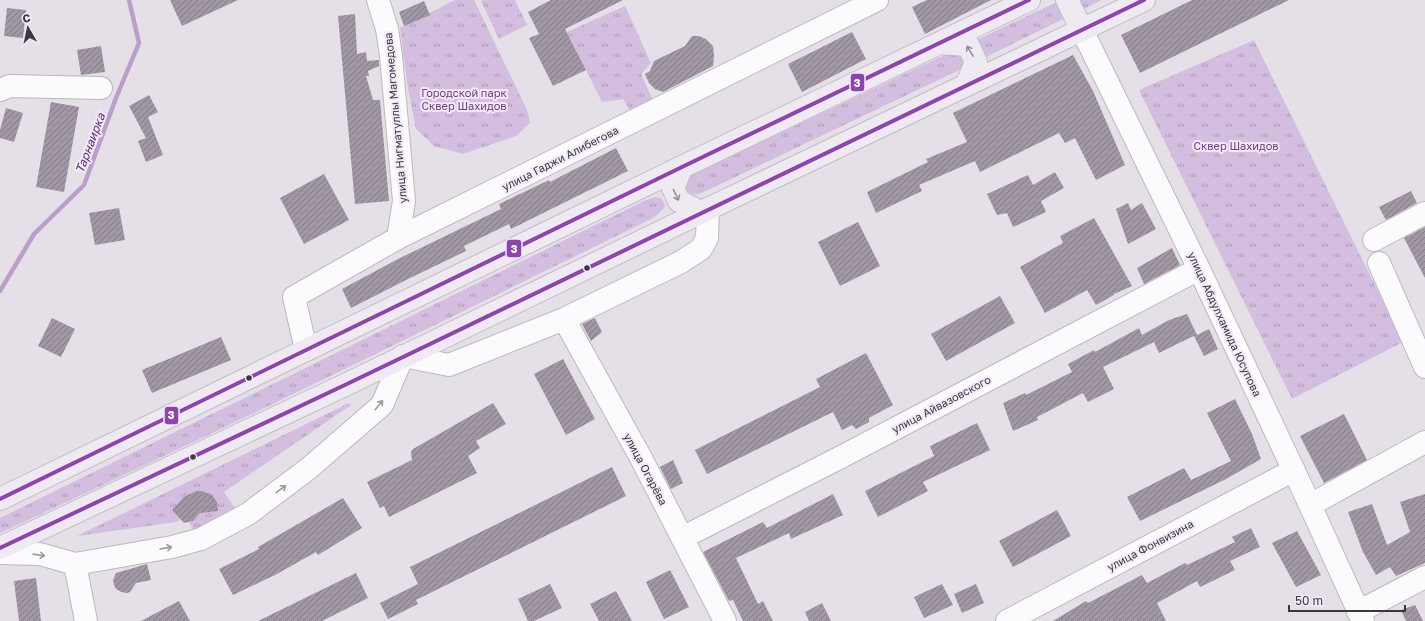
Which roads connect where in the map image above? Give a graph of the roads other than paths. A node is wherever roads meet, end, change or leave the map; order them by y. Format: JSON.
{"nodes":[{"id":1,"x":378,"y":0,"type":"edge"},
{"id":2,"x":877,"y":0,"type":"edge"},
{"id":3,"x":1029,"y":0,"type":"edge"},
{"id":4,"x":1067,"y":0,"type":"edge"},
{"id":5,"x":1144,"y":0,"type":"edge"},
{"id":6,"x":1082,"y":30,"type":"junction"},
{"id":7,"x":938,"y":43,"type":"junction"},
{"id":8,"x":967,"y":84,"type":"junction"},
{"id":9,"x":101,"y":88,"type":"dead end"},
{"id":10,"x":0,"y":90,"type":"edge"},
{"id":11,"x":682,"y":167,"type":"junction"},
{"id":12,"x":704,"y":210,"type":"junction"},
{"id":13,"x":1425,"y":213,"type":"edge"},
{"id":14,"x":398,"y":238,"type":"junction"},
{"id":15,"x":1374,"y":240,"type":"dead end"},
{"id":16,"x":1379,"y":263,"type":"dead end"},
{"id":17,"x":1199,"y":269,"type":"junction"},
{"id":18,"x":564,"y":319,"type":"junction"},
{"id":19,"x":311,"y":347,"type":"junction"},
{"id":20,"x":403,"y":356,"type":"junction"},
{"id":21,"x":1425,"y":367,"type":"edge"},
{"id":22,"x":1425,"y":442,"type":"edge"},
{"id":23,"x":1294,"y":470,"type":"junction"},
{"id":24,"x":0,"y":499,"type":"edge"},
{"id":25,"x":1310,"y":505,"type":"junction"},
{"id":26,"x":682,"y":538,"type":"junction"},
{"id":27,"x":0,"y":548,"type":"edge"},
{"id":28,"x":0,"y":553,"type":"edge"},
{"id":29,"x":75,"y":564,"type":"junction"},
{"id":30,"x":1425,"y":577,"type":"edge"},
{"id":31,"x":1360,"y":616,"type":"edge"},
{"id":32,"x":86,"y":621,"type":"edge"},
{"id":33,"x":725,"y":621,"type":"edge"},
{"id":34,"x":1007,"y":621,"type":"edge"}],
"edges":[{"from":1,"to":14,"type":"street","name":"улица Нигматуллы Магомедова"},
{"from":2,"to":14,"type":"street","name":"улица Гаджи Алибегова"},
{"from":3,"to":7,"type":"main road"},
{"from":4,"to":6,"type":"main road"},
{"from":5,"to":6,"type":"main road"},
{"from":6,"to":8,"type":"main road"},
{"from":6,"to":17,"type":"street","name":"улица Абдулхамида Юсупова"},
{"from":8,"to":7,"type":"main road","one_way":true},
{"from":7,"to":11,"type":"main road"},
{"from":8,"to":12,"type":"main road"},
{"from":9,"to":10,"type":"street"},
{"from":11,"to":12,"type":"main road","one_way":true},
{"from":11,"to":19,"type":"main road"},
{"from":12,"to":18,"type":"street"},
{"from":12,"to":20,"type":"main road"},
{"from":13,"to":15,"type":"street"},
{"from":14,"to":19,"type":"street","name":"улица Гаджи Алибегова"},
{"from":16,"to":21,"type":"street"},
{"from":17,"to":23,"type":"street","name":"улица Абдулхамида Юсупова"},
{"from":17,"to":26,"type":"street","name":"улица Айвазовского"},
{"from":18,"to":20,"type":"street"},
{"from":18,"to":26,"type":"street","name":"улица Огарёва"},
{"from":19,"to":24,"type":"main road"},
{"from":20,"to":27,"type":"main road"},
{"from":29,"to":20,"type":"street","one_way":true},
{"from":22,"to":25,"type":"street"},
{"from":23,"to":25,"type":"street","name":"улица Абдулхамида Юсупова"},
{"from":23,"to":34,"type":"street","name":"улица Фонвизина"},
{"from":25,"to":31,"type":"street","name":"улица Абдулхамида Юсупова"},
{"from":26,"to":33,"type":"street","name":"улица Огарёва"},
{"from":28,"to":29,"type":"street","one_way":true},
{"from":29,"to":32,"type":"street"},
{"from":30,"to":31,"type":"street"}]}
